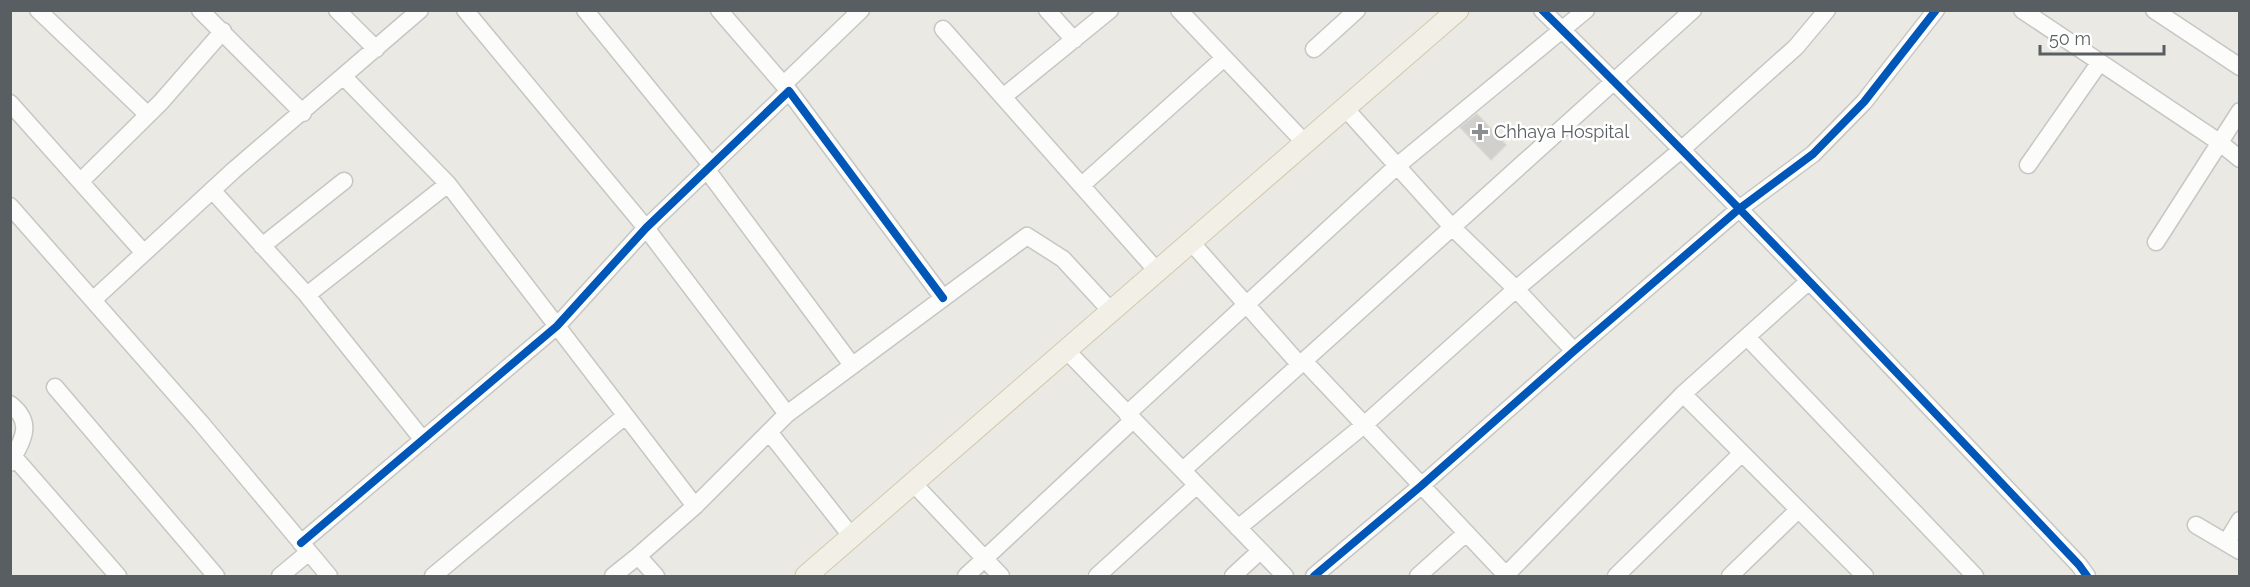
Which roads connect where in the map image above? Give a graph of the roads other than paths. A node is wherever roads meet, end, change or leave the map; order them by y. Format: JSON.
{"nodes":[{"id":1,"x":38,"y":10,"type":"edge"},
{"id":2,"x":200,"y":10,"type":"edge"},
{"id":3,"x":337,"y":10,"type":"edge"},
{"id":4,"x":420,"y":10,"type":"edge"},
{"id":5,"x":465,"y":10,"type":"edge"},
{"id":6,"x":585,"y":10,"type":"edge"},
{"id":7,"x":719,"y":10,"type":"edge"},
{"id":8,"x":861,"y":10,"type":"edge"},
{"id":9,"x":1047,"y":10,"type":"edge"},
{"id":10,"x":1110,"y":10,"type":"edge"},
{"id":11,"x":1179,"y":10,"type":"edge"},
{"id":12,"x":1358,"y":10,"type":"edge"},
{"id":13,"x":1458,"y":10,"type":"edge"},
{"id":14,"x":1542,"y":10,"type":"edge"},
{"id":15,"x":1586,"y":10,"type":"edge"},
{"id":16,"x":1693,"y":10,"type":"edge"},
{"id":17,"x":1827,"y":10,"type":"edge"},
{"id":18,"x":1936,"y":10,"type":"edge"},
{"id":19,"x":2022,"y":10,"type":"edge"},
{"id":20,"x":2154,"y":10,"type":"edge"},
{"id":21,"x":943,"y":29,"type":"dead end"},
{"id":22,"x":223,"y":31,"type":"junction"},
{"id":23,"x":1562,"y":31,"type":"junction"},
{"id":24,"x":1074,"y":40,"type":"junction"},
{"id":25,"x":376,"y":49,"type":"junction"},
{"id":26,"x":1314,"y":49,"type":"dead end"},
{"id":27,"x":1224,"y":58,"type":"junction"},
{"id":28,"x":2100,"y":62,"type":"junction"},
{"id":29,"x":2240,"y":67,"type":"edge"},
{"id":30,"x":344,"y":77,"type":"junction"},
{"id":31,"x":1614,"y":81,"type":"junction"},
{"id":32,"x":787,"y":88,"type":"junction"},
{"id":33,"x":1003,"y":97,"type":"junction"},
{"id":34,"x":10,"y":103,"type":"edge"},
{"id":35,"x":1345,"y":108,"type":"junction"},
{"id":36,"x":2240,"y":111,"type":"edge"},
{"id":37,"x":303,"y":113,"type":"junction"},
{"id":38,"x":148,"y":115,"type":"junction"},
{"id":39,"x":2219,"y":142,"type":"junction"},
{"id":40,"x":1305,"y":143,"type":"junction"},
{"id":41,"x":1682,"y":150,"type":"junction"},
{"id":42,"x":2240,"y":159,"type":"edge"},
{"id":43,"x":2028,"y":165,"type":"dead end"},
{"id":44,"x":1397,"y":166,"type":"junction"},
{"id":45,"x":709,"y":168,"type":"junction"},
{"id":46,"x":81,"y":181,"type":"junction"},
{"id":47,"x":344,"y":181,"type":"dead end"},
{"id":48,"x":448,"y":184,"type":"junction"},
{"id":49,"x":1082,"y":185,"type":"junction"},
{"id":50,"x":212,"y":190,"type":"junction"},
{"id":51,"x":10,"y":206,"type":"edge"},
{"id":52,"x":1739,"y":209,"type":"junction"},
{"id":53,"x":1452,"y":227,"type":"junction"},
{"id":54,"x":646,"y":228,"type":"junction"},
{"id":55,"x":1191,"y":242,"type":"junction"},
{"id":56,"x":2156,"y":242,"type":"dead end"},
{"id":57,"x":262,"y":246,"type":"junction"},
{"id":58,"x":144,"y":253,"type":"junction"},
{"id":59,"x":1158,"y":270,"type":"junction"},
{"id":60,"x":1809,"y":281,"type":"junction"},
{"id":61,"x":1516,"y":289,"type":"junction"},
{"id":62,"x":306,"y":294,"type":"junction"},
{"id":63,"x":943,"y":298,"type":"junction"},
{"id":64,"x":93,"y":300,"type":"junction"},
{"id":65,"x":1246,"y":304,"type":"junction"},
{"id":66,"x":1111,"y":311,"type":"junction"},
{"id":67,"x":557,"y":326,"type":"junction"},
{"id":68,"x":1747,"y":337,"type":"junction"},
{"id":69,"x":1066,"y":350,"type":"junction"},
{"id":70,"x":1574,"y":351,"type":"junction"},
{"id":71,"x":1302,"y":363,"type":"junction"},
{"id":72,"x":852,"y":365,"type":"junction"},
{"id":73,"x":55,"y":387,"type":"dead end"},
{"id":74,"x":1683,"y":394,"type":"junction"},
{"id":75,"x":10,"y":404,"type":"edge"},
{"id":76,"x":787,"y":414,"type":"junction"},
{"id":77,"x":625,"y":416,"type":"junction"},
{"id":78,"x":1130,"y":417,"type":"junction"},
{"id":79,"x":1364,"y":425,"type":"junction"},
{"id":80,"x":769,"y":432,"type":"junction"},
{"id":81,"x":423,"y":440,"type":"junction"},
{"id":82,"x":1742,"y":453,"type":"junction"},
{"id":83,"x":12,"y":460,"type":"edge"},
{"id":84,"x":1183,"y":471,"type":"junction"},
{"id":85,"x":913,"y":483,"type":"junction"},
{"id":86,"x":1197,"y":485,"type":"junction"},
{"id":87,"x":1421,"y":486,"type":"junction"},
{"id":88,"x":694,"y":506,"type":"junction"},
{"id":89,"x":1798,"y":510,"type":"junction"},
{"id":90,"x":2240,"y":520,"type":"edge"},
{"id":91,"x":2196,"y":525,"type":"dead end"},
{"id":92,"x":1238,"y":528,"type":"junction"},
{"id":93,"x":1466,"y":533,"type":"junction"},
{"id":94,"x":852,"y":537,"type":"junction"},
{"id":95,"x":2233,"y":547,"type":"edge"},
{"id":96,"x":305,"y":548,"type":"junction"},
{"id":97,"x":1260,"y":551,"type":"junction"},
{"id":98,"x":638,"y":556,"type":"junction"},
{"id":99,"x":984,"y":559,"type":"junction"},
{"id":100,"x":1509,"y":575,"type":"edge"},
{"id":101,"x":118,"y":576,"type":"edge"},
{"id":102,"x":216,"y":576,"type":"edge"},
{"id":103,"x":280,"y":576,"type":"edge"},
{"id":104,"x":329,"y":576,"type":"edge"},
{"id":105,"x":434,"y":576,"type":"edge"},
{"id":106,"x":613,"y":576,"type":"edge"},
{"id":107,"x":656,"y":576,"type":"edge"},
{"id":108,"x":806,"y":576,"type":"edge"},
{"id":109,"x":966,"y":576,"type":"edge"},
{"id":110,"x":1000,"y":576,"type":"edge"},
{"id":111,"x":1097,"y":576,"type":"edge"},
{"id":112,"x":1233,"y":576,"type":"edge"},
{"id":113,"x":1285,"y":576,"type":"edge"},
{"id":114,"x":1314,"y":576,"type":"edge"},
{"id":115,"x":1418,"y":576,"type":"edge"},
{"id":116,"x":1616,"y":576,"type":"edge"},
{"id":117,"x":1730,"y":576,"type":"edge"},
{"id":118,"x":1865,"y":576,"type":"edge"},
{"id":119,"x":1975,"y":576,"type":"edge"},
{"id":120,"x":2087,"y":576,"type":"edge"}],
"edges":[{"from":1,"to":38,"type":"street"},
{"from":2,"to":22,"type":"street"},
{"from":3,"to":25,"type":"street"},
{"from":4,"to":25,"type":"street"},
{"from":5,"to":54,"type":"street"},
{"from":6,"to":45,"type":"street"},
{"from":7,"to":32,"type":"street"},
{"from":8,"to":32,"type":"street"},
{"from":9,"to":24,"type":"street"},
{"from":10,"to":24,"type":"street"},
{"from":11,"to":27,"type":"street"},
{"from":12,"to":26,"type":"street"},
{"from":13,"to":35,"type":"main road"},
{"from":14,"to":23,"type":"street"},
{"from":15,"to":23,"type":"street"},
{"from":16,"to":31,"type":"street"},
{"from":17,"to":41,"type":"street"},
{"from":18,"to":52,"type":"street"},
{"from":19,"to":28,"type":"street"},
{"from":20,"to":29,"type":"street"},
{"from":21,"to":33,"type":"street"},
{"from":22,"to":37,"type":"street"},
{"from":22,"to":38,"type":"street"},
{"from":23,"to":31,"type":"street"},
{"from":23,"to":44,"type":"street"},
{"from":24,"to":33,"type":"street"},
{"from":25,"to":30,"type":"street"},
{"from":27,"to":40,"type":"street"},
{"from":27,"to":49,"type":"street"},
{"from":28,"to":39,"type":"street"},
{"from":28,"to":43,"type":"street"},
{"from":30,"to":37,"type":"street"},
{"from":30,"to":48,"type":"street"},
{"from":31,"to":41,"type":"street"},
{"from":31,"to":53,"type":"street"},
{"from":32,"to":45,"type":"street"},
{"from":32,"to":63,"type":"street"},
{"from":33,"to":49,"type":"street"},
{"from":34,"to":46,"type":"street"},
{"from":35,"to":40,"type":"main road"},
{"from":35,"to":44,"type":"street"},
{"from":36,"to":39,"type":"street"},
{"from":37,"to":50,"type":"street"},
{"from":38,"to":46,"type":"street"},
{"from":39,"to":42,"type":"street"},
{"from":39,"to":56,"type":"street"},
{"from":40,"to":55,"type":"main road"},
{"from":41,"to":52,"type":"street"},
{"from":41,"to":61,"type":"street"},
{"from":44,"to":53,"type":"street"},
{"from":44,"to":65,"type":"street"},
{"from":45,"to":54,"type":"street"},
{"from":45,"to":72,"type":"street"},
{"from":46,"to":58,"type":"street"},
{"from":47,"to":57,"type":"street"},
{"from":48,"to":62,"type":"street"},
{"from":48,"to":67,"type":"street"},
{"from":49,"to":59,"type":"street"},
{"from":50,"to":57,"type":"street"},
{"from":50,"to":58,"type":"street"},
{"from":51,"to":64,"type":"street"},
{"from":52,"to":60,"type":"street"},
{"from":52,"to":70,"type":"street"},
{"from":53,"to":61,"type":"street"},
{"from":53,"to":71,"type":"street"},
{"from":54,"to":67,"type":"street"},
{"from":54,"to":76,"type":"street"},
{"from":55,"to":59,"type":"main road"},
{"from":55,"to":65,"type":"street"},
{"from":57,"to":62,"type":"street"},
{"from":58,"to":64,"type":"street"},
{"from":59,"to":66,"type":"main road"},
{"from":60,"to":68,"type":"street"},
{"from":60,"to":120,"type":"street"},
{"from":61,"to":70,"type":"street"},
{"from":61,"to":79,"type":"street"},
{"from":62,"to":81,"type":"street"},
{"from":63,"to":66,"type":"street"},
{"from":63,"to":72,"type":"street"},
{"from":64,"to":96,"type":"street"},
{"from":65,"to":71,"type":"street"},
{"from":65,"to":78,"type":"street"},
{"from":66,"to":69,"type":"main road"},
{"from":67,"to":77,"type":"street"},
{"from":67,"to":81,"type":"street"},
{"from":68,"to":74,"type":"street"},
{"from":68,"to":119,"type":"street"},
{"from":69,"to":78,"type":"street"},
{"from":69,"to":85,"type":"main road"},
{"from":70,"to":87,"type":"street"},
{"from":71,"to":79,"type":"street"},
{"from":71,"to":84,"type":"street"},
{"from":72,"to":76,"type":"street"},
{"from":73,"to":102,"type":"street"},
{"from":74,"to":82,"type":"street"},
{"from":74,"to":100,"type":"street"},
{"from":75,"to":83,"type":"street"},
{"from":76,"to":80,"type":"street"},
{"from":77,"to":88,"type":"street"},
{"from":77,"to":105,"type":"street"},
{"from":78,"to":84,"type":"street"},
{"from":78,"to":99,"type":"street"},
{"from":79,"to":87,"type":"street"},
{"from":79,"to":92,"type":"street"},
{"from":80,"to":88,"type":"street"},
{"from":80,"to":94,"type":"street"},
{"from":81,"to":96,"type":"street"},
{"from":82,"to":89,"type":"street"},
{"from":82,"to":116,"type":"street"},
{"from":83,"to":101,"type":"street"},
{"from":84,"to":86,"type":"street"},
{"from":85,"to":94,"type":"main road"},
{"from":85,"to":99,"type":"street"},
{"from":86,"to":92,"type":"street"},
{"from":86,"to":111,"type":"street"},
{"from":87,"to":93,"type":"street"},
{"from":87,"to":114,"type":"street"},
{"from":88,"to":98,"type":"street"},
{"from":89,"to":117,"type":"street"},
{"from":89,"to":118,"type":"street"},
{"from":90,"to":95,"type":"street"},
{"from":91,"to":95,"type":"street"},
{"from":92,"to":97,"type":"street"},
{"from":93,"to":100,"type":"street"},
{"from":93,"to":115,"type":"street"},
{"from":94,"to":108,"type":"main road"},
{"from":96,"to":103,"type":"street"},
{"from":96,"to":104,"type":"street"},
{"from":97,"to":112,"type":"street"},
{"from":97,"to":113,"type":"street"},
{"from":98,"to":106,"type":"street"},
{"from":98,"to":107,"type":"street"},
{"from":99,"to":109,"type":"street"},
{"from":99,"to":110,"type":"street"}]}
